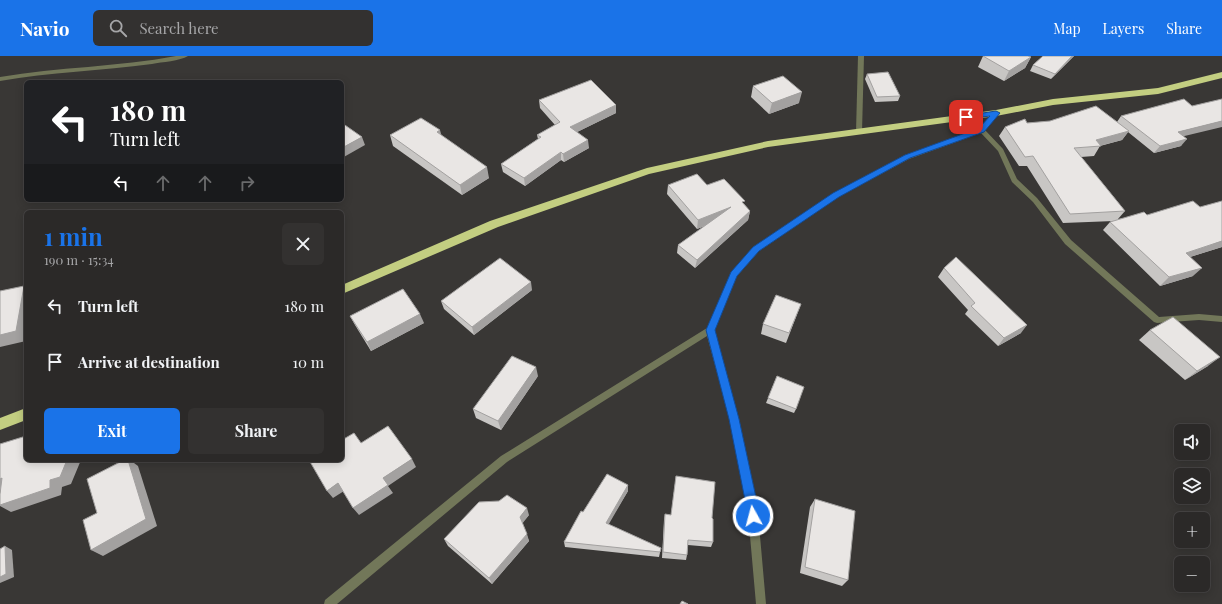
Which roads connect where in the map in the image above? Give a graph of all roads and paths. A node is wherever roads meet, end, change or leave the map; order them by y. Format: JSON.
{"nodes":[{"id":1,"x":185,"y":56,"type":"edge"},
{"id":2,"x":861,"y":56,"type":"edge"},
{"id":3,"x":1222,"y":75,"type":"edge"},
{"id":4,"x":0,"y":79,"type":"edge"},
{"id":5,"x":996,"y":113,"type":"junction"},
{"id":6,"x":982,"y":130,"type":"junction"},
{"id":7,"x":859,"y":132,"type":"junction"},
{"id":8,"x":344,"y":289,"type":"edge"},
{"id":9,"x":1222,"y":319,"type":"edge"},
{"id":10,"x":710,"y":330,"type":"junction"},
{"id":11,"x":24,"y":415,"type":"edge"},
{"id":12,"x":0,"y":424,"type":"edge"},
{"id":13,"x":329,"y":604,"type":"edge"},
{"id":14,"x":761,"y":604,"type":"edge"}],
"edges":[{"from":1,"to":4,"type":"street"},
{"from":2,"to":7,"type":"street"},
{"from":3,"to":5,"type":"highway"},
{"from":5,"to":6,"type":"street"},
{"from":5,"to":7,"type":"highway"},
{"from":6,"to":9,"type":"street"},
{"from":6,"to":10,"type":"street"},
{"from":7,"to":8,"type":"highway"},
{"from":10,"to":13,"type":"street"},
{"from":10,"to":14,"type":"street"},
{"from":11,"to":12,"type":"highway"}]}
